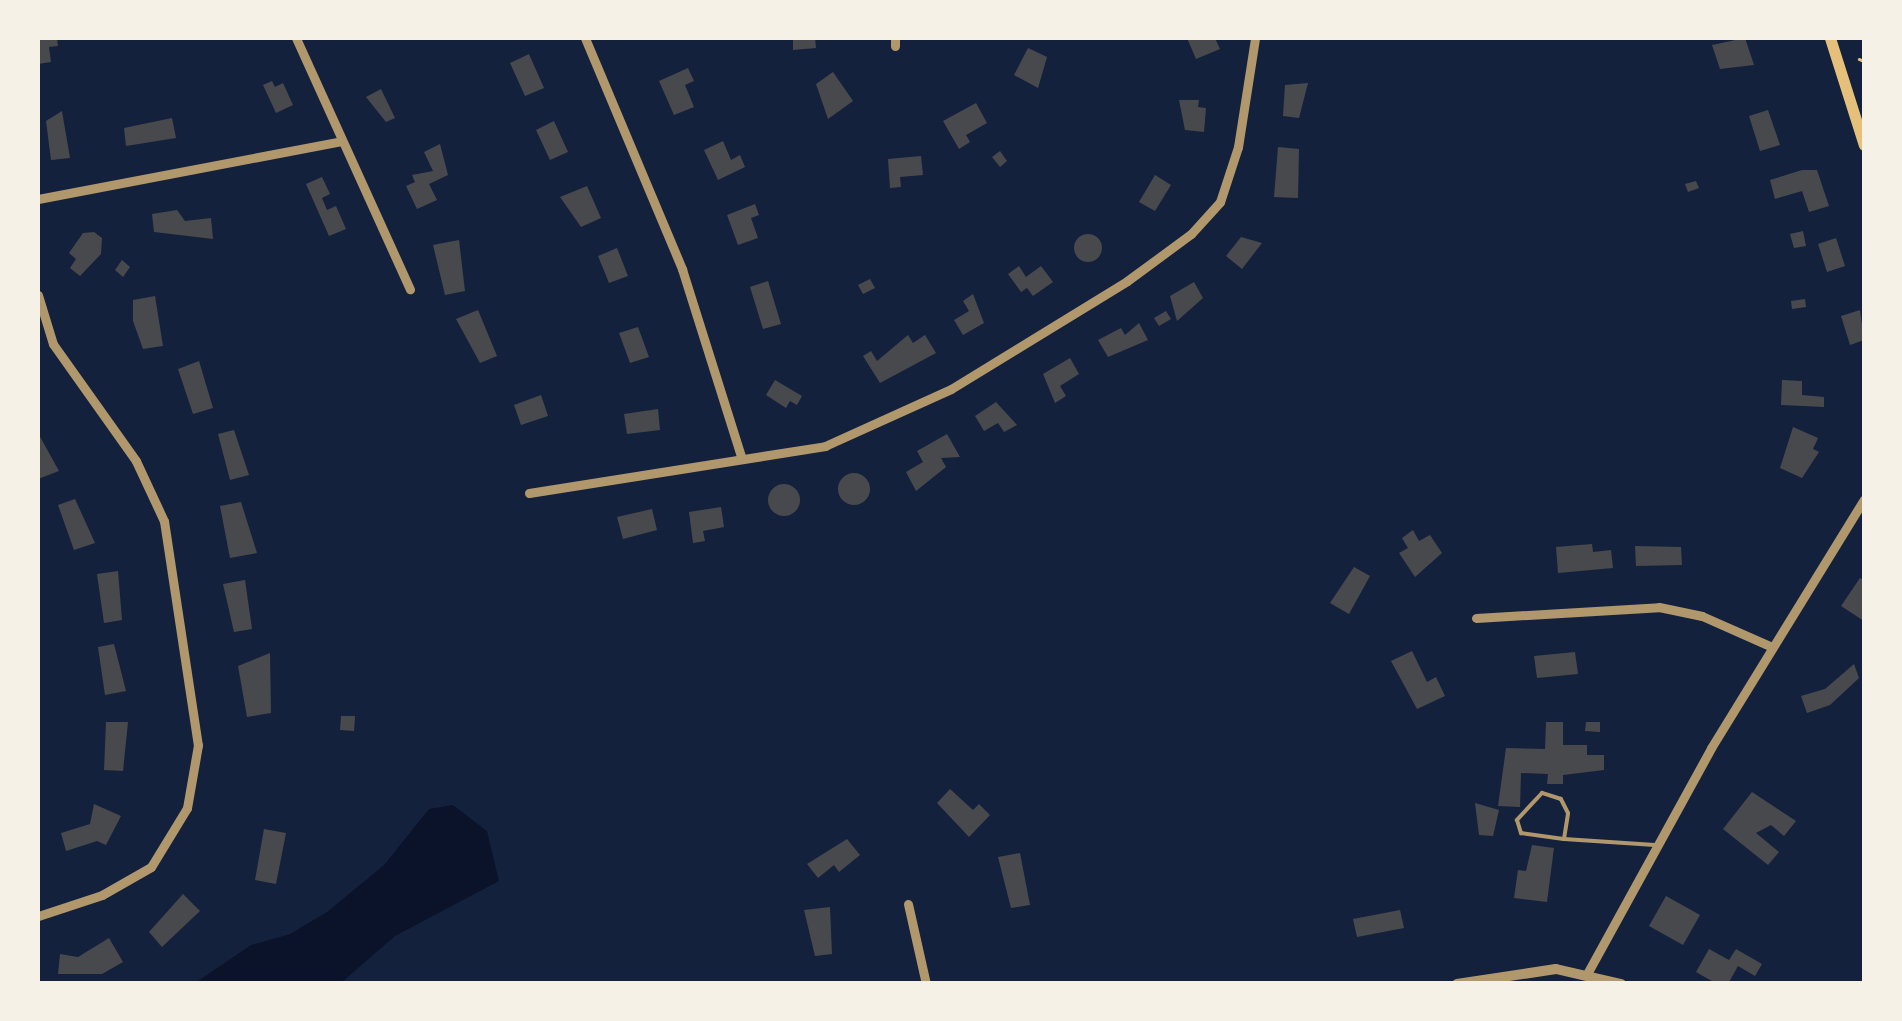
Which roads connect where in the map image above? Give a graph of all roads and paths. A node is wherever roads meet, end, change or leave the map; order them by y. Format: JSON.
{"nodes":[{"id":1,"x":296,"y":38,"type":"edge"},
{"id":2,"x":585,"y":38,"type":"edge"},
{"id":3,"x":1255,"y":38,"type":"edge"},
{"id":4,"x":1830,"y":38,"type":"edge"},
{"id":5,"x":1859,"y":59,"type":"dead end"},
{"id":6,"x":1864,"y":61,"type":"edge"},
{"id":7,"x":340,"y":141,"type":"junction"},
{"id":8,"x":1864,"y":144,"type":"edge"},
{"id":9,"x":38,"y":199,"type":"edge"},
{"id":10,"x":410,"y":289,"type":"dead end"},
{"id":11,"x":38,"y":295,"type":"edge"},
{"id":12,"x":742,"y":459,"type":"junction"},
{"id":13,"x":529,"y":493,"type":"dead end"},
{"id":14,"x":1864,"y":499,"type":"edge"},
{"id":15,"x":1476,"y":618,"type":"dead end"},
{"id":16,"x":1772,"y":647,"type":"junction"},
{"id":17,"x":1564,"y":839,"type":"junction"},
{"id":18,"x":1655,"y":845,"type":"junction"},
{"id":19,"x":908,"y":904,"type":"dead end"},
{"id":20,"x":38,"y":916,"type":"edge"},
{"id":21,"x":1588,"y":972,"type":"junction"},
{"id":22,"x":926,"y":984,"type":"edge"},
{"id":23,"x":1457,"y":984,"type":"edge"},
{"id":24,"x":1621,"y":984,"type":"edge"}],
"edges":[{"from":1,"to":7,"type":"street"},
{"from":2,"to":12,"type":"street"},
{"from":3,"to":12,"type":"street"},
{"from":4,"to":8,"type":"main road"},
{"from":5,"to":6,"type":"path"},
{"from":7,"to":9,"type":"street"},
{"from":7,"to":10,"type":"street"},
{"from":11,"to":20,"type":"street"},
{"from":12,"to":13,"type":"street"},
{"from":14,"to":16,"type":"street"},
{"from":15,"to":16,"type":"street"},
{"from":16,"to":18,"type":"street"},
{"from":17,"to":17,"type":"lane"},
{"from":17,"to":18,"type":"lane"},
{"from":18,"to":21,"type":"street"},
{"from":19,"to":22,"type":"street"},
{"from":21,"to":23,"type":"street"},
{"from":21,"to":24,"type":"street"}]}
